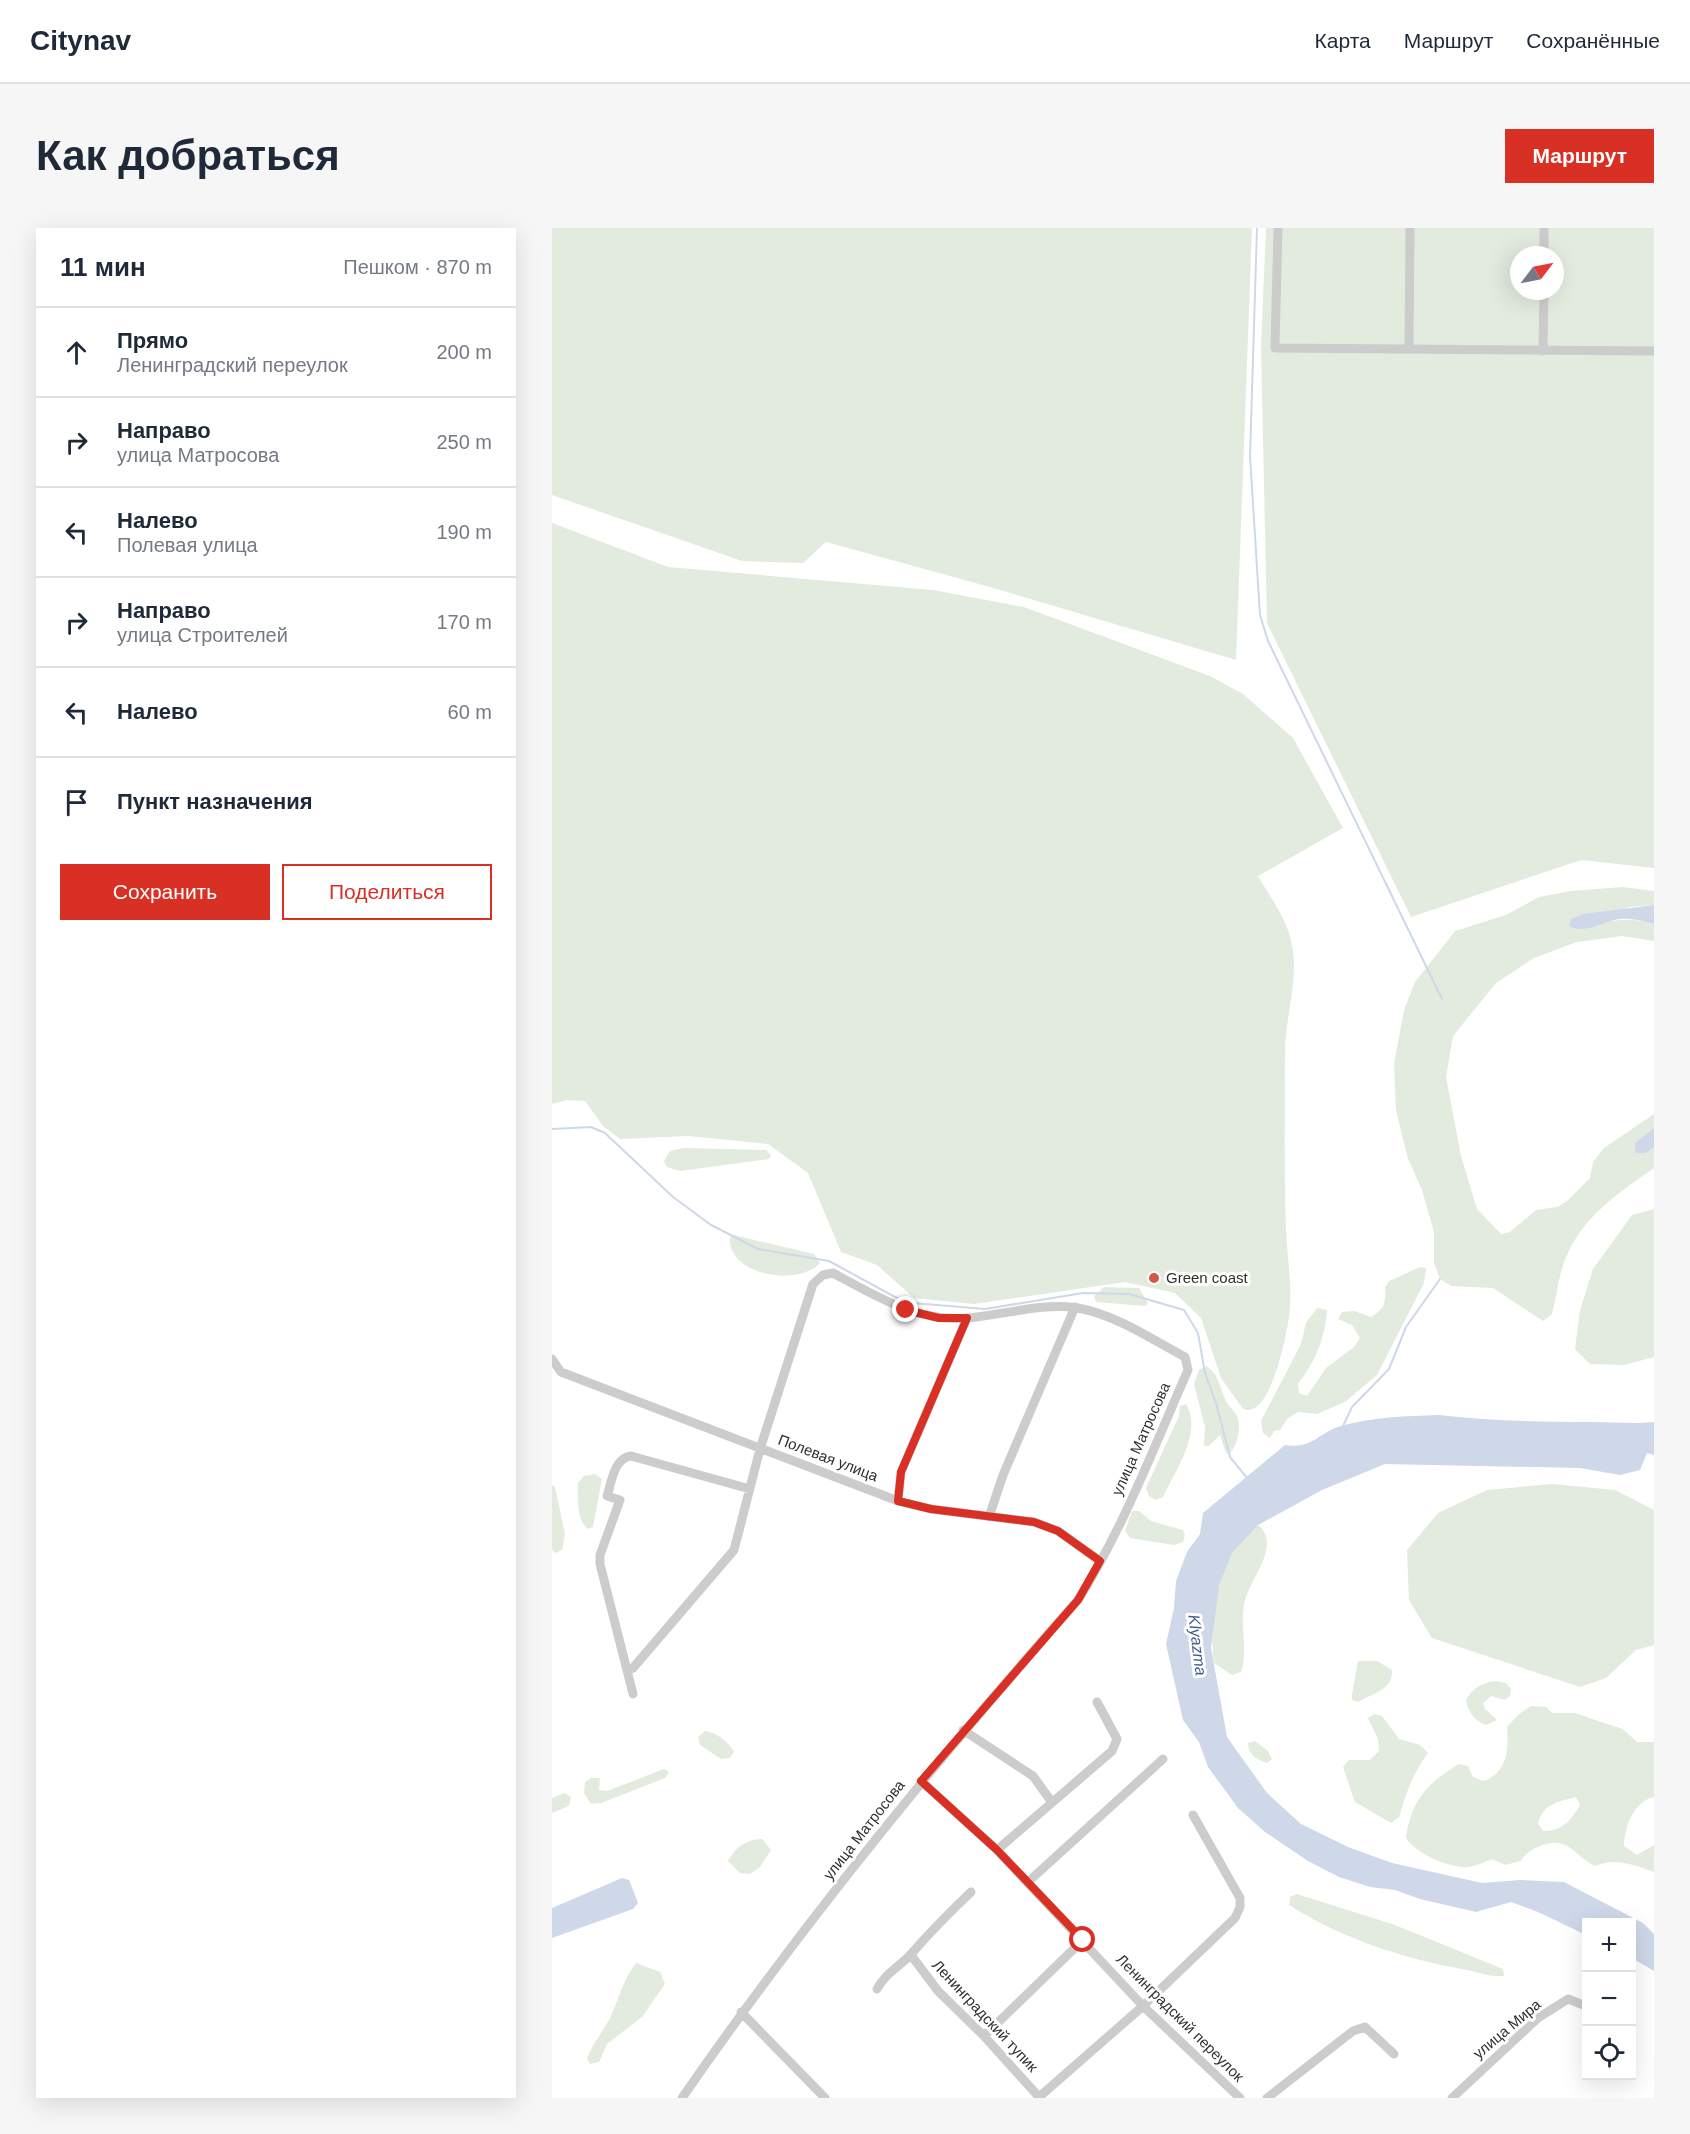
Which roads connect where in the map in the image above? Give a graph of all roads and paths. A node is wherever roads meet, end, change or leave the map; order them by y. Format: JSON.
{"nodes":[{"id":1,"x":1278,"y":228,"type":"edge"},
{"id":2,"x":1410,"y":228,"type":"edge"},
{"id":3,"x":1544,"y":228,"type":"edge"},
{"id":4,"x":1544,"y":246,"type":"edge"},
{"id":5,"x":1544,"y":300,"type":"edge"},
{"id":6,"x":1408,"y":348,"type":"junction"},
{"id":7,"x":1543,"y":351,"type":"junction"},
{"id":8,"x":1654,"y":351,"type":"edge"},
{"id":9,"x":1075,"y":1307,"type":"junction"},
{"id":10,"x":967,"y":1318,"type":"junction"},
{"id":11,"x":552,"y":1359,"type":"edge"},
{"id":12,"x":760,"y":1449,"type":"junction"},
{"id":13,"x":750,"y":1489,"type":"junction"},
{"id":14,"x":898,"y":1501,"type":"junction"},
{"id":15,"x":989,"y":1517,"type":"junction"},
{"id":16,"x":1100,"y":1561,"type":"junction"},
{"id":17,"x":628,"y":1670,"type":"junction"},
{"id":18,"x":633,"y":1694,"type":"dead end"},
{"id":19,"x":1097,"y":1702,"type":"dead end"},
{"id":20,"x":963,"y":1730,"type":"junction"},
{"id":21,"x":1163,"y":1759,"type":"dead end"},
{"id":22,"x":921,"y":1781,"type":"junction"},
{"id":23,"x":1051,"y":1801,"type":"junction"},
{"id":24,"x":1193,"y":1815,"type":"dead end"},
{"id":25,"x":997,"y":1850,"type":"junction"},
{"id":26,"x":1028,"y":1882,"type":"junction"},
{"id":27,"x":971,"y":1892,"type":"dead end"},
{"id":28,"x":1083,"y":1940,"type":"junction"},
{"id":29,"x":911,"y":1954,"type":"junction"},
{"id":30,"x":877,"y":1989,"type":"dead end"},
{"id":31,"x":1582,"y":2004,"type":"edge"},
{"id":32,"x":1143,"y":2006,"type":"junction"},
{"id":33,"x":741,"y":2012,"type":"junction"},
{"id":34,"x":984,"y":2036,"type":"junction"},
{"id":35,"x":1394,"y":2054,"type":"dead end"},
{"id":36,"x":682,"y":2098,"type":"edge"},
{"id":37,"x":825,"y":2098,"type":"edge"},
{"id":38,"x":1039,"y":2098,"type":"edge"},
{"id":39,"x":1240,"y":2098,"type":"edge"},
{"id":40,"x":1268,"y":2098,"type":"edge"},
{"id":41,"x":1452,"y":2098,"type":"edge"}],
"edges":[{"from":1,"to":6,"type":"street"},
{"from":2,"to":6,"type":"street"},
{"from":3,"to":4,"type":"street"},
{"from":5,"to":7,"type":"street"},
{"from":6,"to":7,"type":"street"},
{"from":7,"to":8,"type":"street"},
{"from":9,"to":10,"type":"street"},
{"from":9,"to":15,"type":"street"},
{"from":9,"to":16,"type":"street","name":"улица Матросова"},
{"from":10,"to":12,"type":"street"},
{"from":10,"to":14,"type":"street"},
{"from":11,"to":12,"type":"street","name":"Полевая улица"},
{"from":12,"to":13,"type":"street"},
{"from":12,"to":14,"type":"street","name":"Полевая улица"},
{"from":13,"to":17,"type":"street"},
{"from":13,"to":17,"type":"street"},
{"from":14,"to":15,"type":"street","name":"Полевая улица"},
{"from":15,"to":16,"type":"street","name":"Полевая улица"},
{"from":16,"to":20,"type":"street","name":"улица Матросова"},
{"from":17,"to":18,"type":"street"},
{"from":19,"to":23,"type":"street"},
{"from":20,"to":22,"type":"street","name":"улица Матросова"},
{"from":20,"to":23,"type":"street"},
{"from":21,"to":26,"type":"street"},
{"from":22,"to":25,"type":"street","name":"Ленинградский переулок"},
{"from":22,"to":33,"type":"street","name":"улица Матросова"},
{"from":23,"to":25,"type":"street"},
{"from":24,"to":32,"type":"street"},
{"from":25,"to":26,"type":"street","name":"Ленинградский переулок"},
{"from":26,"to":28,"type":"street","name":"Ленинградский переулок"},
{"from":27,"to":29,"type":"street"},
{"from":28,"to":32,"type":"street","name":"Ленинградский переулок"},
{"from":28,"to":34,"type":"street"},
{"from":29,"to":30,"type":"street"},
{"from":29,"to":34,"type":"street","name":"Ленинградский тупик"},
{"from":31,"to":41,"type":"street","name":"улица Мира"},
{"from":32,"to":38,"type":"street"},
{"from":32,"to":39,"type":"street","name":"Ленинградский переулок"},
{"from":33,"to":36,"type":"street","name":"улица Матросова"},
{"from":33,"to":37,"type":"street"},
{"from":34,"to":38,"type":"street","name":"Ленинградский тупик"},
{"from":35,"to":40,"type":"street"}]}
